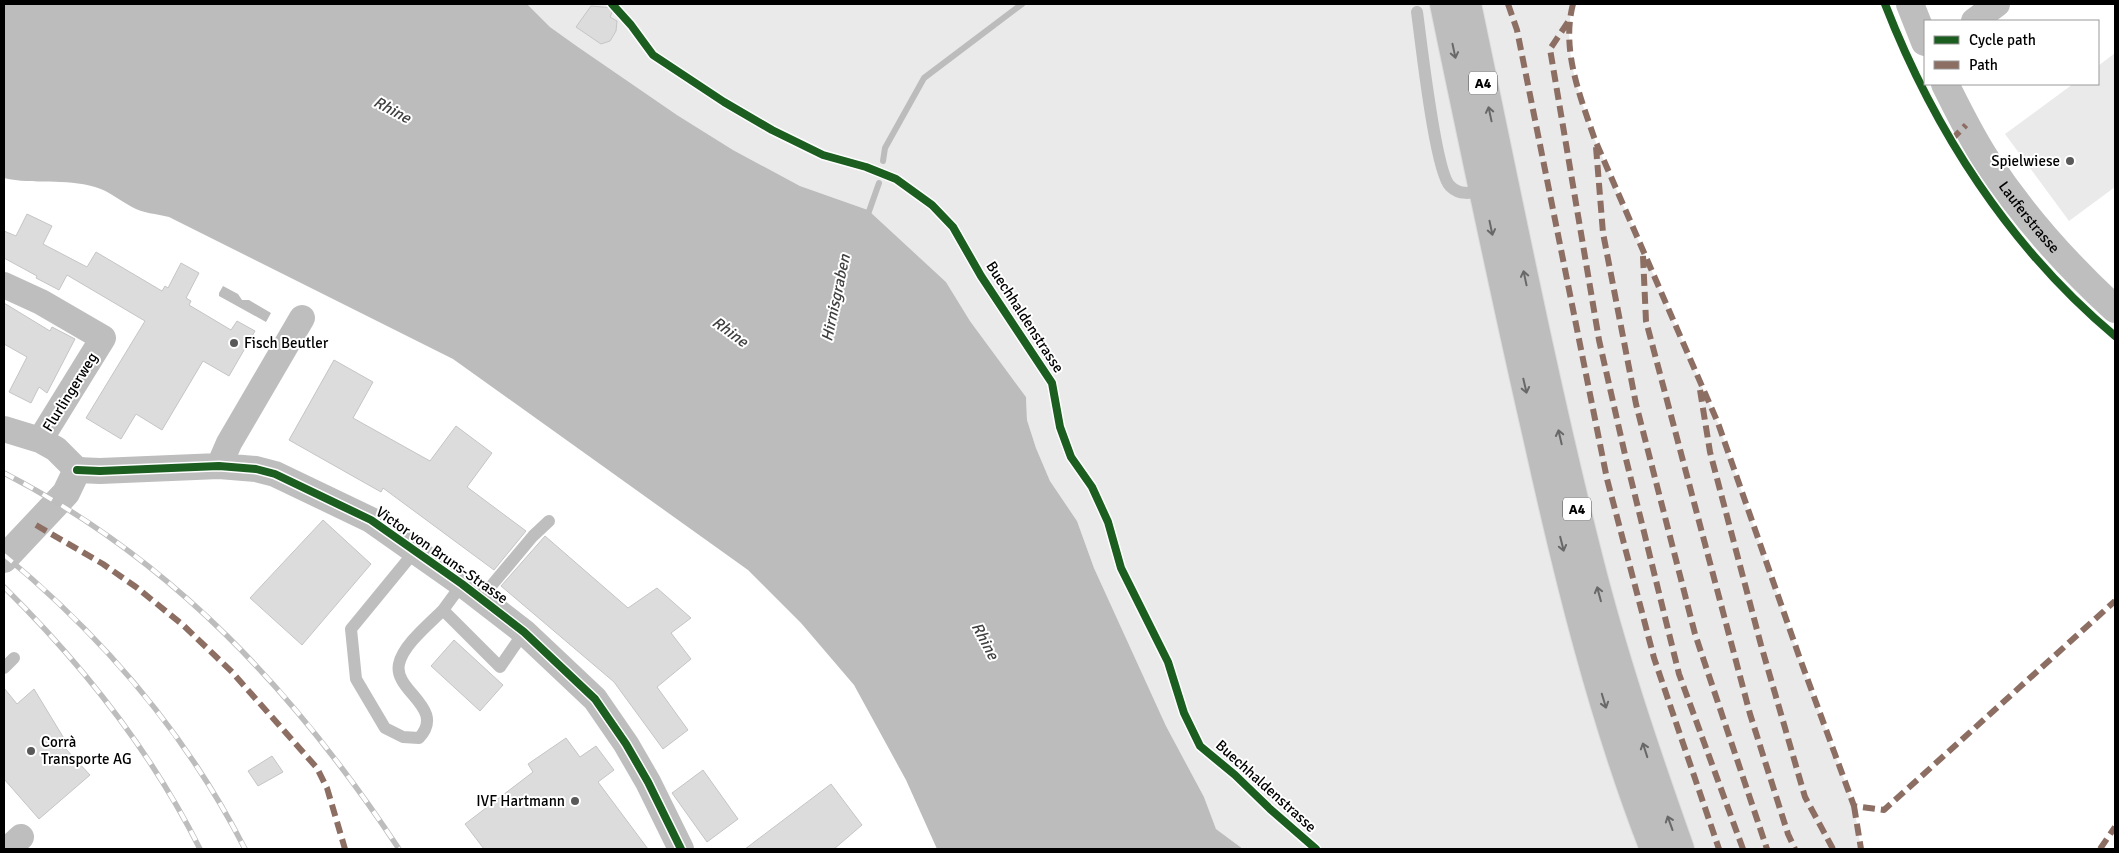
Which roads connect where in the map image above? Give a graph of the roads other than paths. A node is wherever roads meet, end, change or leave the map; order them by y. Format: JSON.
{"nodes":[{"id":1,"x":1444,"y":4,"type":"edge"},
{"id":2,"x":1467,"y":4,"type":"edge"},
{"id":3,"x":1910,"y":4,"type":"edge"},
{"id":4,"x":1997,"y":4,"type":"edge"},
{"id":5,"x":1417,"y":12,"type":"dead end"},
{"id":6,"x":1975,"y":20,"type":"edge"},
{"id":7,"x":1924,"y":39,"type":"edge"},
{"id":8,"x":1946,"y":85,"type":"edge"},
{"id":9,"x":1483,"y":190,"type":"junction"},
{"id":10,"x":4,"y":285,"type":"edge"},
{"id":11,"x":2115,"y":310,"type":"edge"},
{"id":12,"x":302,"y":318,"type":"dead end"},
{"id":13,"x":4,"y":429,"type":"edge"},
{"id":14,"x":40,"y":440,"type":"junction"},
{"id":15,"x":219,"y":466,"type":"junction"},
{"id":16,"x":77,"y":470,"type":"junction"},
{"id":17,"x":549,"y":521,"type":"dead end"},
{"id":18,"x":415,"y":551,"type":"junction"},
{"id":19,"x":4,"y":559,"type":"edge"},
{"id":20,"x":472,"y":591,"type":"junction"},
{"id":21,"x":442,"y":610,"type":"junction"},
{"id":22,"x":524,"y":632,"type":"junction"},
{"id":23,"x":14,"y":658,"type":"dead end"},
{"id":24,"x":4,"y":668,"type":"edge"},
{"id":25,"x":682,"y":849,"type":"edge"},
{"id":26,"x":1654,"y":849,"type":"edge"},
{"id":27,"x":1680,"y":849,"type":"edge"}],
"edges":[{"from":1,"to":9,"type":"highway","number":"A4","one_way":true},
{"from":27,"to":2,"type":"highway","number":"A4","one_way":true},
{"from":3,"to":7,"type":"street"},
{"from":4,"to":6,"type":"street"},
{"from":5,"to":9,"type":"lane"},
{"from":8,"to":11,"type":"street","name":"Lauferstrasse"},
{"from":9,"to":26,"type":"highway","number":"A4","one_way":true},
{"from":10,"to":14,"type":"street","name":"Flurlingerweg"},
{"from":12,"to":15,"type":"street"},
{"from":13,"to":14,"type":"street","name":"Flurlingerweg"},
{"from":14,"to":16,"type":"street","name":"Flurlingerweg"},
{"from":15,"to":16,"type":"street","name":"Victor von Bruns-Strasse"},
{"from":15,"to":18,"type":"street","name":"Victor von Bruns-Strasse"},
{"from":16,"to":19,"type":"street"},
{"from":17,"to":20,"type":"lane"},
{"from":18,"to":20,"type":"street","name":"Victor von Bruns-Strasse"},
{"from":18,"to":21,"type":"lane"},
{"from":20,"to":21,"type":"lane"},
{"from":20,"to":22,"type":"street","name":"Victor von Bruns-Strasse"},
{"from":21,"to":22,"type":"lane"},
{"from":22,"to":25,"type":"street","name":"Victor von Bruns-Strasse"},
{"from":23,"to":24,"type":"lane"}]}
